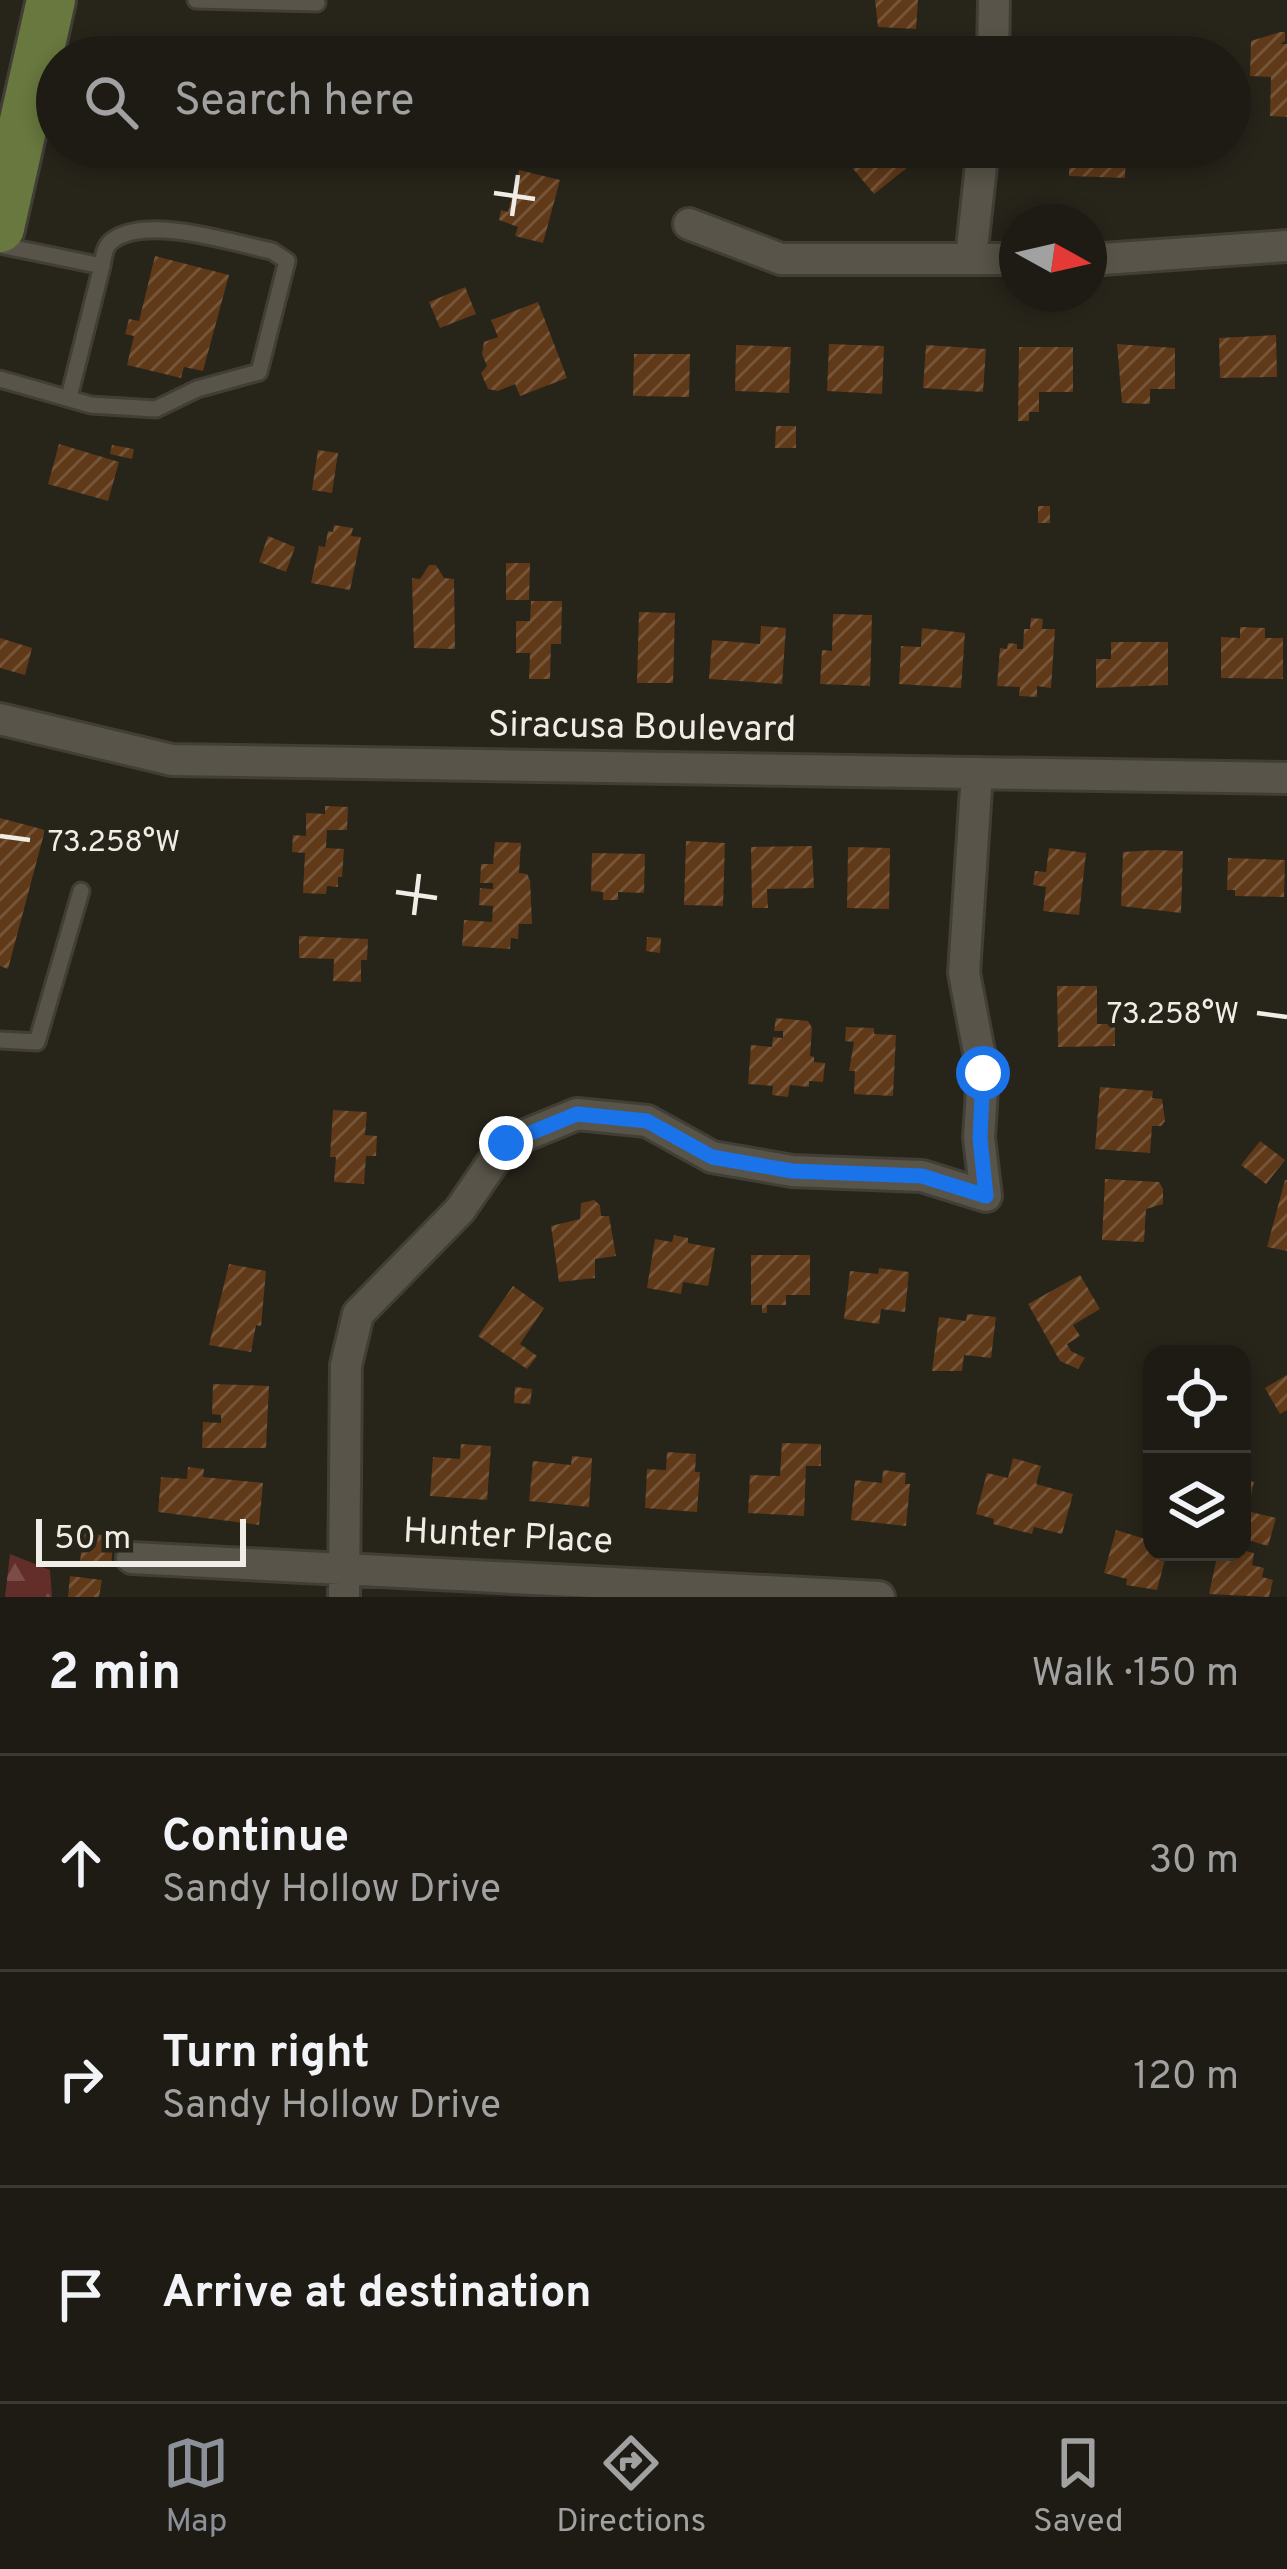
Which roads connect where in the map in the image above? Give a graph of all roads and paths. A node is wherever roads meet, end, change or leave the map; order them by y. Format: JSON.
{"nodes":[{"id":1,"x":51,"y":0,"type":"edge"},
{"id":2,"x":196,"y":0,"type":"edge"},
{"id":3,"x":994,"y":0,"type":"edge"},
{"id":4,"x":317,"y":3,"type":"dead end"},
{"id":5,"x":41,"y":36,"type":"edge"},
{"id":6,"x":993,"y":36,"type":"edge"},
{"id":7,"x":36,"y":52,"type":"edge"},
{"id":8,"x":981,"y":168,"type":"edge"},
{"id":9,"x":689,"y":224,"type":"dead end"},
{"id":10,"x":0,"y":227,"type":"edge"},
{"id":11,"x":0,"y":245,"type":"edge"},
{"id":12,"x":1287,"y":246,"type":"edge"},
{"id":13,"x":971,"y":258,"type":"junction"},
{"id":14,"x":999,"y":259,"type":"edge"},
{"id":15,"x":1107,"y":259,"type":"edge"},
{"id":16,"x":102,"y":266,"type":"junction"},
{"id":17,"x":0,"y":379,"type":"edge"},
{"id":18,"x":69,"y":398,"type":"junction"},
{"id":19,"x":0,"y":719,"type":"edge"},
{"id":20,"x":977,"y":773,"type":"junction"},
{"id":21,"x":1287,"y":778,"type":"edge"},
{"id":22,"x":81,"y":891,"type":"dead end"},
{"id":23,"x":0,"y":1040,"type":"edge"},
{"id":24,"x":132,"y":1558,"type":"dead end"},
{"id":25,"x":344,"y":1582,"type":"edge"},
{"id":26,"x":879,"y":1597,"type":"edge"}],
"edges":[{"from":1,"to":5,"type":"main road"},
{"from":2,"to":4,"type":"lane"},
{"from":3,"to":6,"type":"street"},
{"from":7,"to":10,"type":"main road"},
{"from":8,"to":13,"type":"street"},
{"from":9,"to":13,"type":"street"},
{"from":11,"to":16,"type":"lane"},
{"from":12,"to":15,"type":"street"},
{"from":13,"to":14,"type":"street"},
{"from":16,"to":18,"type":"lane"},
{"from":16,"to":18,"type":"lane"},
{"from":17,"to":18,"type":"lane"},
{"from":19,"to":20,"type":"street","name":"Siracusa Boulevard"},
{"from":20,"to":21,"type":"street","name":"Siracusa Boulevard"},
{"from":20,"to":25,"type":"street"},
{"from":22,"to":23,"type":"lane"},
{"from":24,"to":25,"type":"street","name":"Hunter Place"},
{"from":25,"to":26,"type":"street","name":"Hunter Place"}]}
